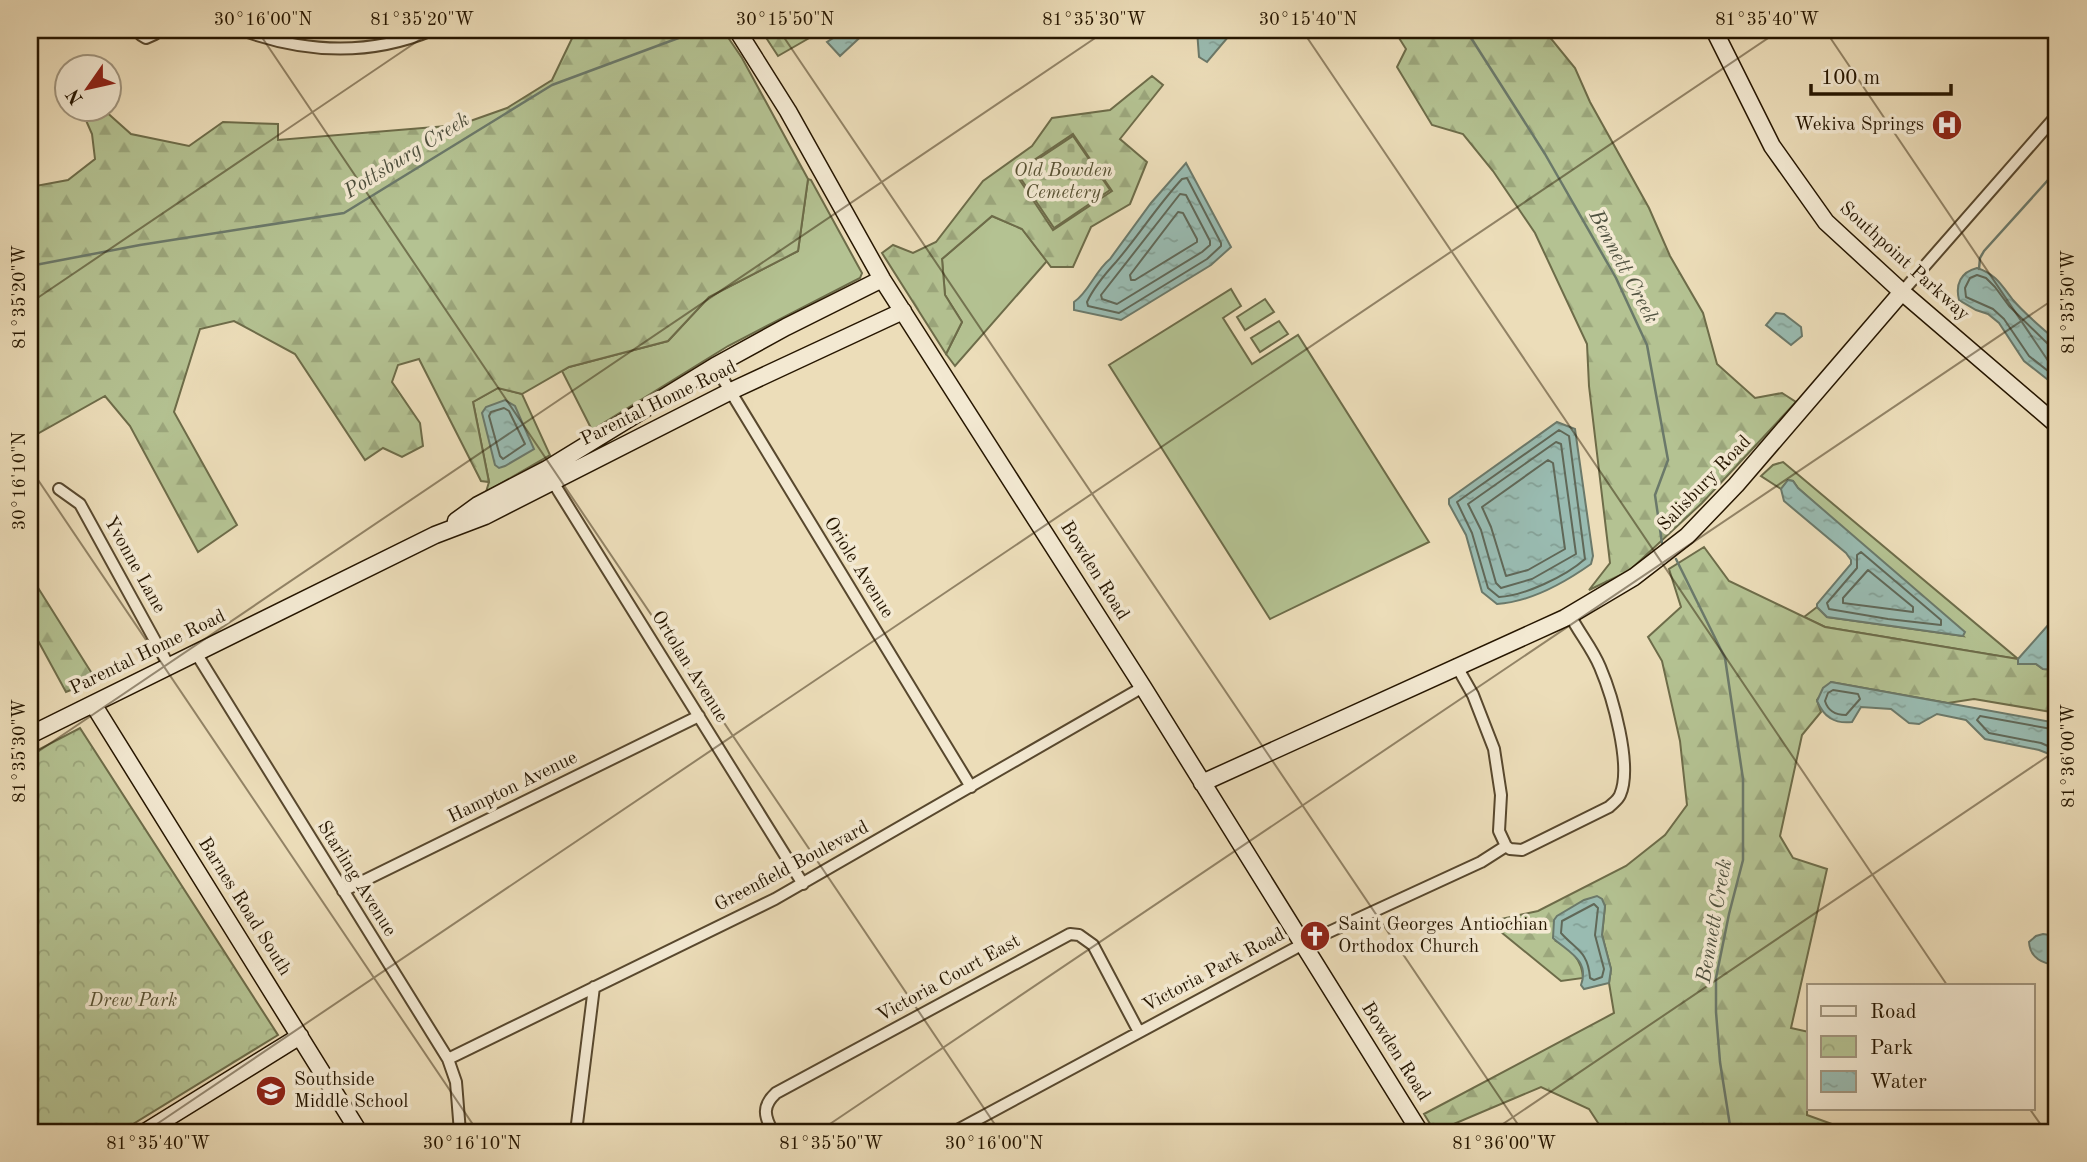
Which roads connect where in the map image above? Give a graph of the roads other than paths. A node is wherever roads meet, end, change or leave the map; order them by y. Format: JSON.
{"nodes":[{"id":1,"x":139,"y":30,"type":"edge"},
{"id":2,"x":158,"y":30,"type":"edge"},
{"id":3,"x":242,"y":30,"type":"edge"},
{"id":4,"x":432,"y":30,"type":"edge"},
{"id":5,"x":737,"y":30,"type":"edge"},
{"id":6,"x":1714,"y":30,"type":"edge"},
{"id":7,"x":2057,"y":114,"type":"edge"},
{"id":8,"x":882,"y":279,"type":"junction"},
{"id":9,"x":1902,"y":292,"type":"junction"},
{"id":10,"x":903,"y":311,"type":"junction"},
{"id":11,"x":715,"y":366,"type":"junction"},
{"id":12,"x":729,"y":392,"type":"junction"},
{"id":13,"x":2057,"y":425,"type":"edge"},
{"id":14,"x":586,"y":455,"type":"junction"},
{"id":15,"x":550,"y":475,"type":"junction"},
{"id":16,"x":59,"y":489,"type":"dead end"},
{"id":17,"x":1570,"y":615,"type":"junction"},
{"id":18,"x":196,"y":653,"type":"junction"},
{"id":19,"x":1457,"y":665,"type":"junction"},
{"id":20,"x":169,"y":666,"type":"junction"},
{"id":21,"x":1143,"y":687,"type":"junction"},
{"id":22,"x":93,"y":704,"type":"junction"},
{"id":23,"x":699,"y":716,"type":"junction"},
{"id":24,"x":30,"y":735,"type":"edge"},
{"id":25,"x":1202,"y":783,"type":"junction"},
{"id":26,"x":971,"y":787,"type":"junction"},
{"id":27,"x":1506,"y":846,"type":"junction"},
{"id":28,"x":803,"y":884,"type":"junction"},
{"id":29,"x":343,"y":891,"type":"junction"},
{"id":30,"x":1303,"y":944,"type":"junction"},
{"id":31,"x":594,"y":987,"type":"junction"},
{"id":32,"x":1139,"y":1031,"type":"junction"},
{"id":33,"x":300,"y":1036,"type":"junction"},
{"id":34,"x":448,"y":1059,"type":"junction"},
{"id":35,"x":145,"y":1132,"type":"edge"},
{"id":36,"x":359,"y":1132,"type":"edge"},
{"id":37,"x":460,"y":1132,"type":"edge"},
{"id":38,"x":576,"y":1132,"type":"edge"},
{"id":39,"x":773,"y":1132,"type":"edge"},
{"id":40,"x":954,"y":1132,"type":"edge"},
{"id":41,"x":1420,"y":1132,"type":"edge"}],
"edges":[{"from":1,"to":2,"type":"street"},
{"from":3,"to":4,"type":"street"},
{"from":5,"to":8,"type":"main road","name":"Bowden Road"},
{"from":6,"to":9,"type":"main road","name":"Southpoint Parkway"},
{"from":7,"to":9,"type":"street","name":"Salisbury Road"},
{"from":8,"to":10,"type":"main road","name":"Bowden Road"},
{"from":8,"to":11,"type":"main road","name":"Parental Home Road"},
{"from":9,"to":13,"type":"main road","name":"Southpoint Parkway"},
{"from":9,"to":17,"type":"main road","name":"Salisbury Road"},
{"from":10,"to":12,"type":"main road","name":"Parental Home Road"},
{"from":10,"to":21,"type":"main road","name":"Bowden Road"},
{"from":11,"to":12,"type":"street","name":"Oriole Avenue"},
{"from":11,"to":14,"type":"main road","name":"Parental Home Road"},
{"from":12,"to":14,"type":"main road","name":"Parental Home Road"},
{"from":12,"to":26,"type":"street","name":"Oriole Avenue"},
{"from":14,"to":15,"type":"main road","name":"Parental Home Road"},
{"from":15,"to":18,"type":"main road","name":"Parental Home Road"},
{"from":15,"to":23,"type":"street","name":"Ortolan Avenue"},
{"from":16,"to":20,"type":"street","name":"Yvonne Lane"},
{"from":17,"to":19,"type":"main road","name":"Salisbury Road"},
{"from":17,"to":27,"type":"street","name":"Victoria Park Road"},
{"from":18,"to":20,"type":"main road","name":"Parental Home Road"},
{"from":18,"to":29,"type":"street","name":"Starling Avenue"},
{"from":19,"to":25,"type":"main road","name":"Salisbury Road"},
{"from":19,"to":27,"type":"street"},
{"from":20,"to":22,"type":"main road","name":"Parental Home Road"},
{"from":21,"to":25,"type":"main road","name":"Bowden Road"},
{"from":21,"to":26,"type":"street","name":"Greenfield Boulevard"},
{"from":22,"to":24,"type":"main road","name":"Parental Home Road"},
{"from":22,"to":33,"type":"main road","name":"Barnes Road South"},
{"from":23,"to":28,"type":"street","name":"Ortolan Avenue"},
{"from":23,"to":29,"type":"street","name":"Hampton Avenue"},
{"from":25,"to":30,"type":"main road","name":"Bowden Road"},
{"from":26,"to":28,"type":"street","name":"Greenfield Boulevard"},
{"from":27,"to":30,"type":"street","name":"Victoria Park Road"},
{"from":28,"to":31,"type":"street","name":"Greenfield Boulevard"},
{"from":29,"to":34,"type":"street","name":"Starling Avenue"},
{"from":30,"to":32,"type":"street","name":"Victoria Park Road"},
{"from":30,"to":41,"type":"main road","name":"Bowden Road"},
{"from":31,"to":34,"type":"street","name":"Greenfield Boulevard"},
{"from":31,"to":38,"type":"street"},
{"from":32,"to":39,"type":"street","name":"Victoria Court East"},
{"from":32,"to":40,"type":"street","name":"Victoria Park Road"},
{"from":33,"to":35,"type":"main road"},
{"from":33,"to":36,"type":"main road","name":"Barnes Road South"},
{"from":34,"to":37,"type":"street","name":"Starling Avenue"}]}
